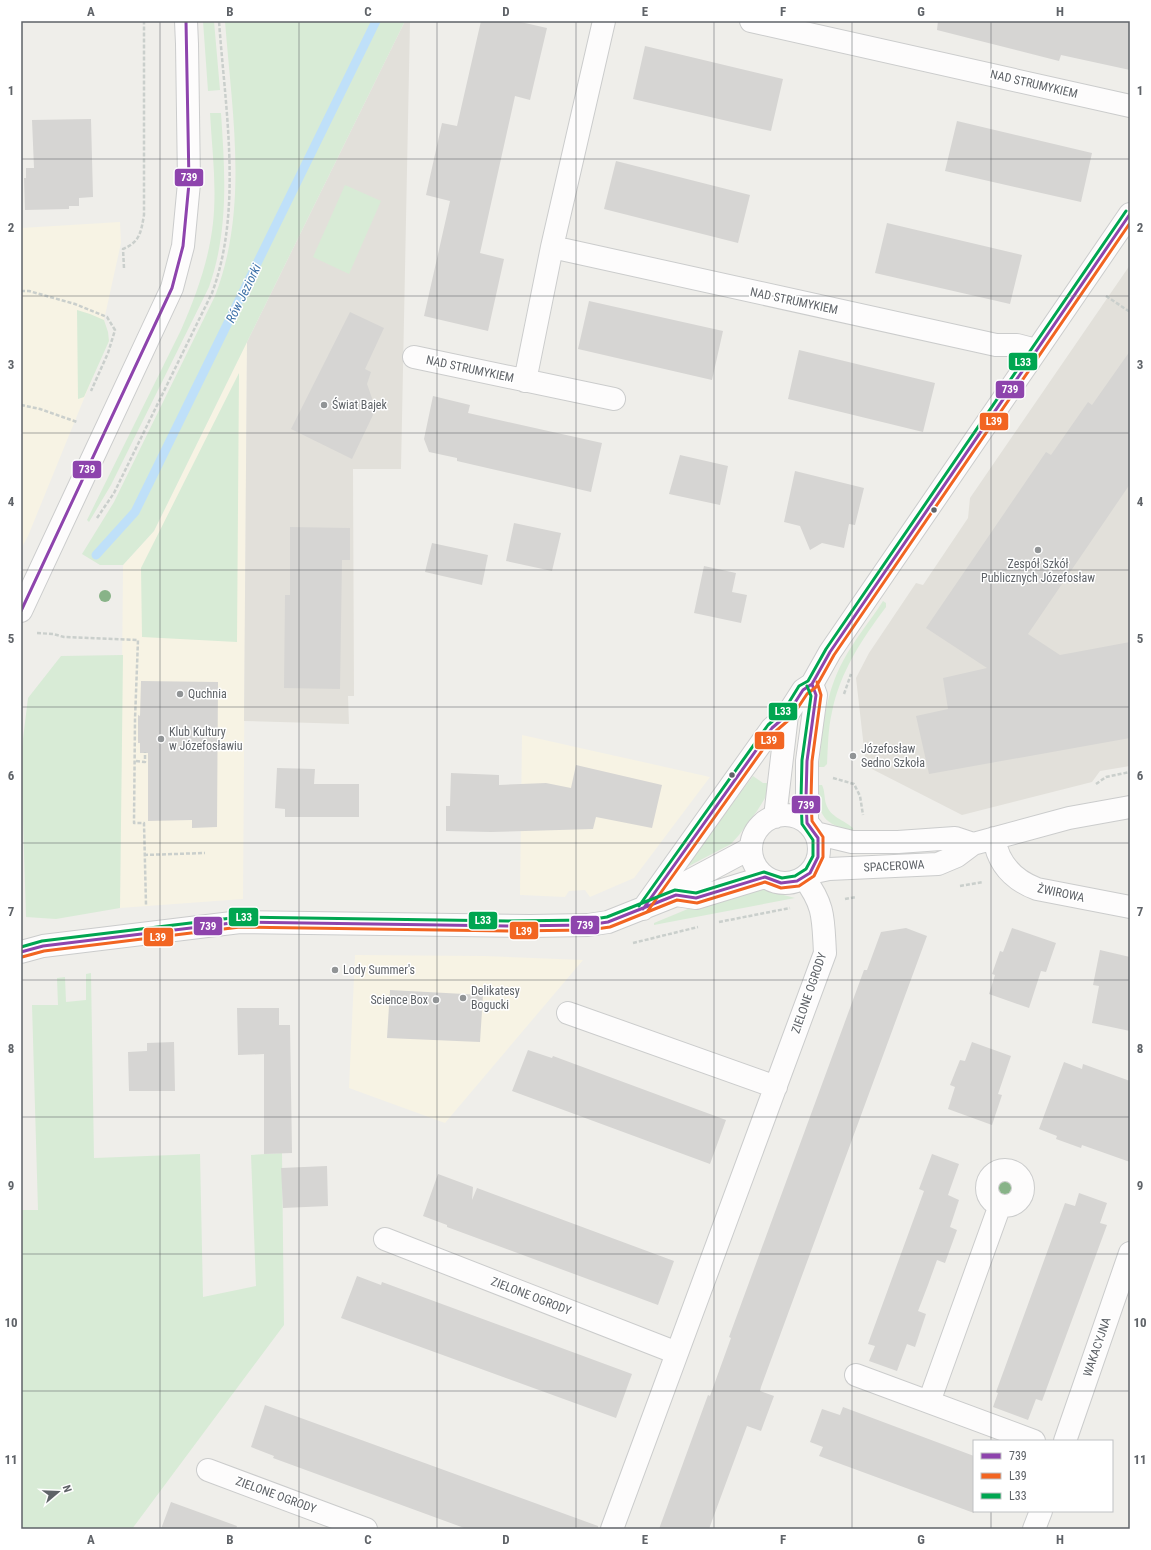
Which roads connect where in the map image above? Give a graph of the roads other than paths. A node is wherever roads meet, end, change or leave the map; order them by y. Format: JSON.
{"nodes":[{"id":1,"x":186,"y":21,"type":"edge"},
{"id":2,"x":604,"y":21,"type":"edge"},
{"id":3,"x":750,"y":21,"type":"edge"},
{"id":4,"x":1130,"y":106,"type":"edge"},
{"id":5,"x":1130,"y":214,"type":"edge"},
{"id":6,"x":552,"y":247,"type":"junction"},
{"id":7,"x":1036,"y":350,"type":"junction"},
{"id":8,"x":414,"y":357,"type":"dead end"},
{"id":9,"x":525,"y":380,"type":"junction"},
{"id":10,"x":614,"y":399,"type":"dead end"},
{"id":11,"x":21,"y":611,"type":"edge"},
{"id":12,"x":812,"y":684,"type":"junction"},
{"id":13,"x":787,"y":715,"type":"junction"},
{"id":14,"x":1130,"y":807,"type":"edge"},
{"id":15,"x":775,"y":817,"type":"junction"},
{"id":16,"x":811,"y":828,"type":"junction"},
{"id":17,"x":994,"y":838,"type":"junction"},
{"id":18,"x":973,"y":844,"type":"junction"},
{"id":19,"x":751,"y":848,"type":"junction"},
{"id":20,"x":807,"y":875,"type":"junction"},
{"id":21,"x":765,"y":877,"type":"junction"},
{"id":22,"x":676,"y":895,"type":"junction"},
{"id":23,"x":1130,"y":906,"type":"edge"},
{"id":24,"x":643,"y":909,"type":"junction"},
{"id":25,"x":21,"y":952,"type":"edge"},
{"id":26,"x":568,"y":1013,"type":"dead end"},
{"id":27,"x":776,"y":1086,"type":"junction"},
{"id":28,"x":1000,"y":1205,"type":"dead end"},
{"id":29,"x":385,"y":1239,"type":"dead end"},
{"id":30,"x":1130,"y":1253,"type":"edge"},
{"id":31,"x":677,"y":1353,"type":"junction"},
{"id":32,"x":856,"y":1375,"type":"dead end"},
{"id":33,"x":929,"y":1402,"type":"junction"},
{"id":34,"x":1031,"y":1440,"type":"edge"},
{"id":35,"x":1065,"y":1440,"type":"edge"},
{"id":36,"x":208,"y":1470,"type":"dead end"},
{"id":37,"x":1041,"y":1512,"type":"edge"},
{"id":38,"x":366,"y":1529,"type":"edge"},
{"id":39,"x":612,"y":1529,"type":"edge"},
{"id":40,"x":1034,"y":1529,"type":"edge"}],
"edges":[{"from":1,"to":11,"type":"street"},
{"from":2,"to":6,"type":"street","name":"NAD STRUMYKIEM"},
{"from":3,"to":4,"type":"street","name":"NAD STRUMYKIEM"},
{"from":5,"to":7,"type":"street"},
{"from":6,"to":7,"type":"street","name":"NAD STRUMYKIEM"},
{"from":6,"to":9,"type":"street","name":"NAD STRUMYKIEM"},
{"from":7,"to":12,"type":"street"},
{"from":8,"to":9,"type":"street","name":"NAD STRUMYKIEM"},
{"from":9,"to":10,"type":"street","name":"NAD STRUMYKIEM"},
{"from":12,"to":13,"type":"street"},
{"from":12,"to":16,"type":"street"},
{"from":13,"to":15,"type":"street"},
{"from":13,"to":24,"type":"street"},
{"from":14,"to":17,"type":"street","name":"SPACEROWA"},
{"from":15,"to":16,"type":"street"},
{"from":15,"to":19,"type":"street"},
{"from":16,"to":18,"type":"street","name":"SPACEROWA"},
{"from":16,"to":20,"type":"street"},
{"from":17,"to":18,"type":"street","name":"SPACEROWA"},
{"from":17,"to":23,"type":"street","name":"ŻWIROWA"},
{"from":18,"to":20,"type":"street","name":"SPACEROWA"},
{"from":19,"to":21,"type":"street"},
{"from":19,"to":22,"type":"street"},
{"from":20,"to":21,"type":"street"},
{"from":20,"to":27,"type":"street","name":"ZIELONE OGRODY"},
{"from":21,"to":22,"type":"street"},
{"from":22,"to":24,"type":"street"},
{"from":24,"to":25,"type":"street"},
{"from":26,"to":27,"type":"street"},
{"from":27,"to":31,"type":"street","name":"ZIELONE OGRODY"},
{"from":28,"to":33,"type":"street"},
{"from":29,"to":31,"type":"street","name":"ZIELONE OGRODY"},
{"from":30,"to":35,"type":"street","name":"WAKACYJNA"},
{"from":31,"to":39,"type":"street","name":"ZIELONE OGRODY"},
{"from":32,"to":33,"type":"street"},
{"from":33,"to":34,"type":"street"},
{"from":36,"to":38,"type":"street","name":"ZIELONE OGRODY"},
{"from":37,"to":40,"type":"street"}]}
